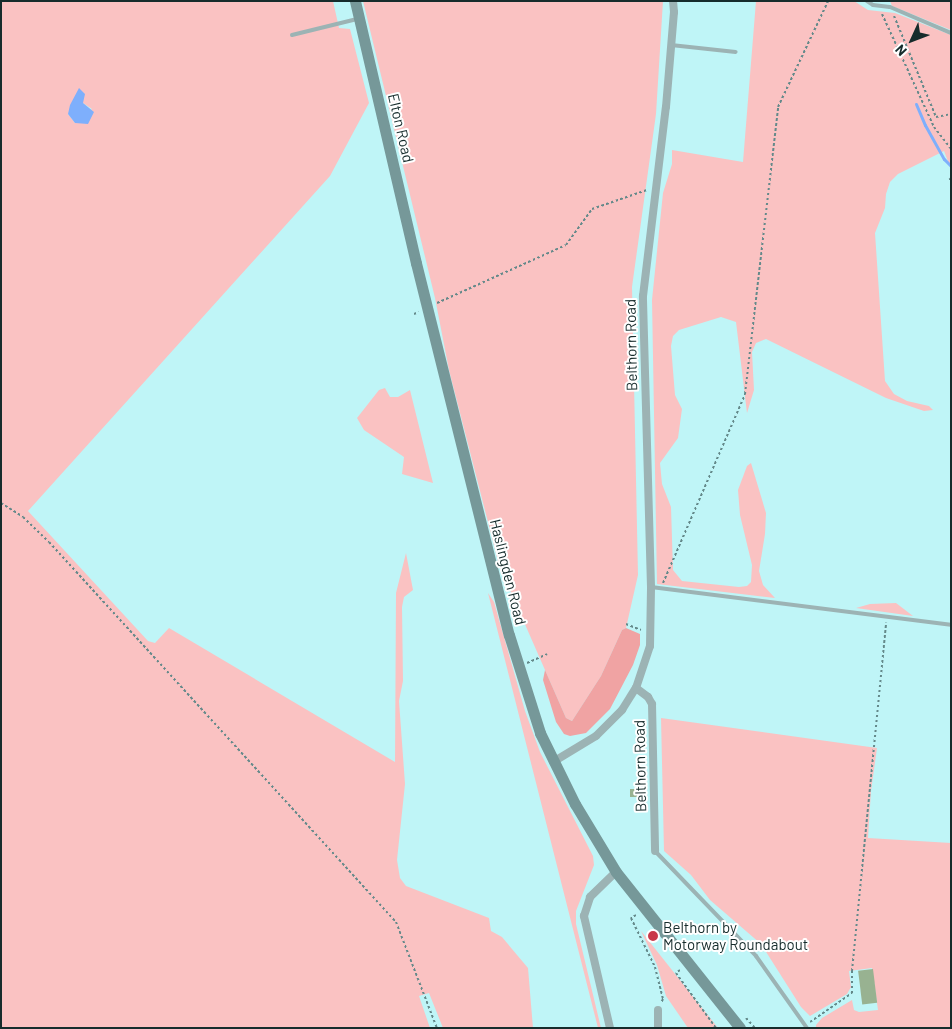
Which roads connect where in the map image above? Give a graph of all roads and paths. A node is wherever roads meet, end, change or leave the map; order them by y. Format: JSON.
{"nodes":[{"id":1,"x":355,"y":1,"type":"edge"},
{"id":2,"x":672,"y":1,"type":"edge"},
{"id":3,"x":828,"y":1,"type":"edge"},
{"id":4,"x":867,"y":1,"type":"edge"},
{"id":5,"x":882,"y":5,"type":"junction"},
{"id":6,"x":890,"y":6,"type":"junction"},
{"id":7,"x":359,"y":19,"type":"junction"},
{"id":8,"x":951,"y":33,"type":"edge"},
{"id":9,"x":292,"y":35,"type":"dead end"},
{"id":10,"x":671,"y":45,"type":"junction"},
{"id":11,"x":736,"y":52,"type":"dead end"},
{"id":12,"x":951,"y":114,"type":"edge"},
{"id":13,"x":951,"y":149,"type":"edge"},
{"id":14,"x":657,"y":186,"type":"junction"},
{"id":15,"x":416,"y":263,"type":"joint"},
{"id":16,"x":427,"y":308,"type":"junction"},
{"id":17,"x":1,"y":503,"type":"edge"},
{"id":18,"x":651,"y":586,"type":"junction"},
{"id":19,"x":661,"y":587,"type":"junction"},
{"id":20,"x":886,"y":618,"type":"junction"},
{"id":21,"x":626,"y":624,"type":"dead end"},
{"id":22,"x":951,"y":626,"type":"edge"},
{"id":23,"x":651,"y":632,"type":"junction"},
{"id":24,"x":547,"y":654,"type":"dead end"},
{"id":25,"x":518,"y":667,"type":"junction"},
{"id":26,"x":636,"y":688,"type":"junction"},
{"id":27,"x":554,"y":762,"type":"junction"},
{"id":28,"x":655,"y":850,"type":"joint"},
{"id":29,"x":616,"y":872,"type":"junction"},
{"id":30,"x":644,"y":909,"type":"junction"},
{"id":31,"x":688,"y":964,"type":"junction"},
{"id":32,"x":658,"y":1010,"type":"joint"},
{"id":33,"x":806,"y":1026,"type":"edge"},
{"id":34,"x":437,"y":1028,"type":"edge"},
{"id":35,"x":610,"y":1028,"type":"edge"},
{"id":36,"x":658,"y":1028,"type":"edge"},
{"id":37,"x":716,"y":1028,"type":"edge"},
{"id":38,"x":740,"y":1028,"type":"edge"}],
"edges":[{"from":1,"to":7,"type":"main road","name":"Elton Road"},
{"from":2,"to":10,"type":"street","name":"Belthorn Road"},
{"from":3,"to":19,"type":"path"},
{"from":4,"to":5,"type":"lane"},
{"from":5,"to":6,"type":"lane"},
{"from":5,"to":13,"type":"path"},
{"from":6,"to":8,"type":"lane"},
{"from":6,"to":12,"type":"path"},
{"from":7,"to":9,"type":"lane"},
{"from":7,"to":15,"type":"main road","name":"Elton Road"},
{"from":10,"to":11,"type":"lane"},
{"from":10,"to":14,"type":"street","name":"Belthorn Road"},
{"from":14,"to":16,"type":"path"},
{"from":14,"to":18,"type":"street","name":"Belthorn Road"},
{"from":15,"to":16,"type":"main road","name":"Haslingden Road"},
{"from":16,"to":25,"type":"main road","name":"Haslingden Road"},
{"from":17,"to":34,"type":"path"},
{"from":18,"to":19,"type":"lane"},
{"from":18,"to":23,"type":"street","name":"Belthorn Road"},
{"from":19,"to":20,"type":"lane"},
{"from":20,"to":22,"type":"lane"},
{"from":20,"to":33,"type":"path"},
{"from":21,"to":23,"type":"path"},
{"from":23,"to":26,"type":"street","name":"Belthorn Road"},
{"from":24,"to":25,"type":"path"},
{"from":25,"to":27,"type":"main road","name":"Haslingden Road"},
{"from":26,"to":27,"type":"street","name":"Belthorn Road"},
{"from":26,"to":28,"type":"street","name":"Belthorn Road"},
{"from":27,"to":29,"type":"main road","name":"Haslingden Road"},
{"from":28,"to":33,"type":"lane"},
{"from":29,"to":30,"type":"main road","name":"Haslingden Road"},
{"from":29,"to":35,"type":"street"},
{"from":30,"to":31,"type":"main road","name":"Haslingden Road"},
{"from":30,"to":32,"type":"path"},
{"from":31,"to":37,"type":"path"},
{"from":31,"to":38,"type":"main road","name":"Haslingden Road"},
{"from":32,"to":36,"type":"street"}]}
